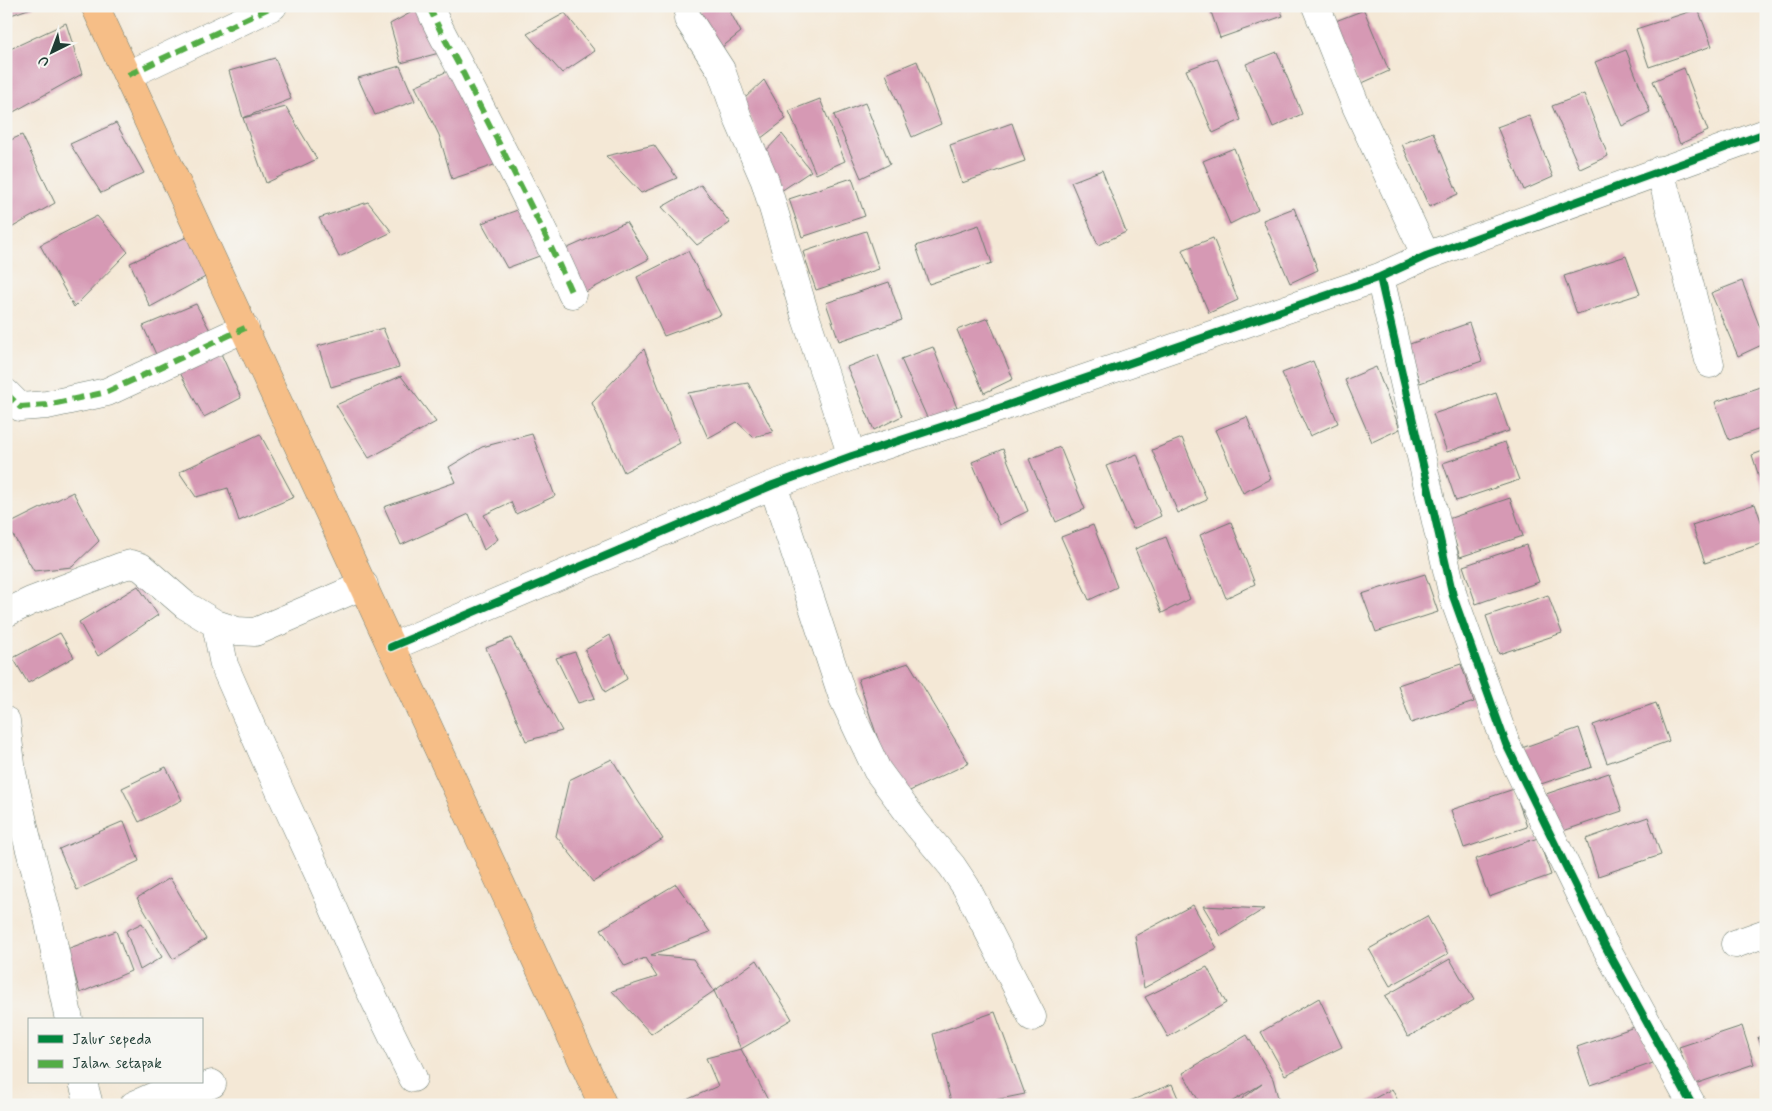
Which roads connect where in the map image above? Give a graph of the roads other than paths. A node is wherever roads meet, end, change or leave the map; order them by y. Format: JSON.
{"nodes":[{"id":1,"x":96,"y":6,"type":"edge"},
{"id":2,"x":273,"y":6,"type":"edge"},
{"id":3,"x":429,"y":6,"type":"edge"},
{"id":4,"x":1316,"y":6,"type":"edge"},
{"id":5,"x":688,"y":19,"type":"dead end"},
{"id":6,"x":128,"y":75,"type":"junction"},
{"id":7,"x":1766,"y":133,"type":"edge"},
{"id":8,"x":1660,"y":170,"type":"junction"},
{"id":9,"x":1426,"y":256,"type":"junction"},
{"id":10,"x":1380,"y":277,"type":"junction"},
{"id":11,"x":572,"y":294,"type":"dead end"},
{"id":12,"x":245,"y":328,"type":"junction"},
{"id":13,"x":1710,"y":364,"type":"dead end"},
{"id":14,"x":6,"y":393,"type":"edge"},
{"id":15,"x":852,"y":456,"type":"junction"},
{"id":16,"x":773,"y":485,"type":"junction"},
{"id":17,"x":364,"y":585,"type":"junction"},
{"id":18,"x":6,"y":613,"type":"edge"},
{"id":19,"x":216,"y":624,"type":"junction"},
{"id":20,"x":391,"y":647,"type":"junction"},
{"id":21,"x":6,"y":721,"type":"edge"},
{"id":22,"x":1766,"y":933,"type":"edge"},
{"id":23,"x":1736,"y":944,"type":"dead end"},
{"id":24,"x":1032,"y":1016,"type":"dead end"},
{"id":25,"x":70,"y":1018,"type":"edge"},
{"id":26,"x":413,"y":1078,"type":"dead end"},
{"id":27,"x":84,"y":1084,"type":"edge"},
{"id":28,"x":212,"y":1084,"type":"dead end"},
{"id":29,"x":88,"y":1105,"type":"edge"},
{"id":30,"x":134,"y":1105,"type":"edge"},
{"id":31,"x":603,"y":1105,"type":"edge"},
{"id":32,"x":1692,"y":1105,"type":"edge"}],
"edges":[{"from":1,"to":6,"type":"main road"},
{"from":2,"to":6,"type":"street"},
{"from":3,"to":11,"type":"street"},
{"from":4,"to":9,"type":"street"},
{"from":5,"to":15,"type":"street"},
{"from":6,"to":12,"type":"main road"},
{"from":7,"to":8,"type":"street"},
{"from":8,"to":9,"type":"street"},
{"from":8,"to":13,"type":"street"},
{"from":9,"to":10,"type":"street"},
{"from":10,"to":15,"type":"street"},
{"from":10,"to":32,"type":"street"},
{"from":12,"to":14,"type":"street"},
{"from":12,"to":17,"type":"main road"},
{"from":15,"to":16,"type":"street"},
{"from":16,"to":20,"type":"street"},
{"from":16,"to":24,"type":"street"},
{"from":17,"to":19,"type":"street"},
{"from":17,"to":20,"type":"main road"},
{"from":18,"to":19,"type":"street"},
{"from":19,"to":26,"type":"street"},
{"from":20,"to":31,"type":"main road"},
{"from":21,"to":25,"type":"street"},
{"from":22,"to":23,"type":"street"},
{"from":27,"to":29,"type":"street"},
{"from":28,"to":30,"type":"street"}]}
